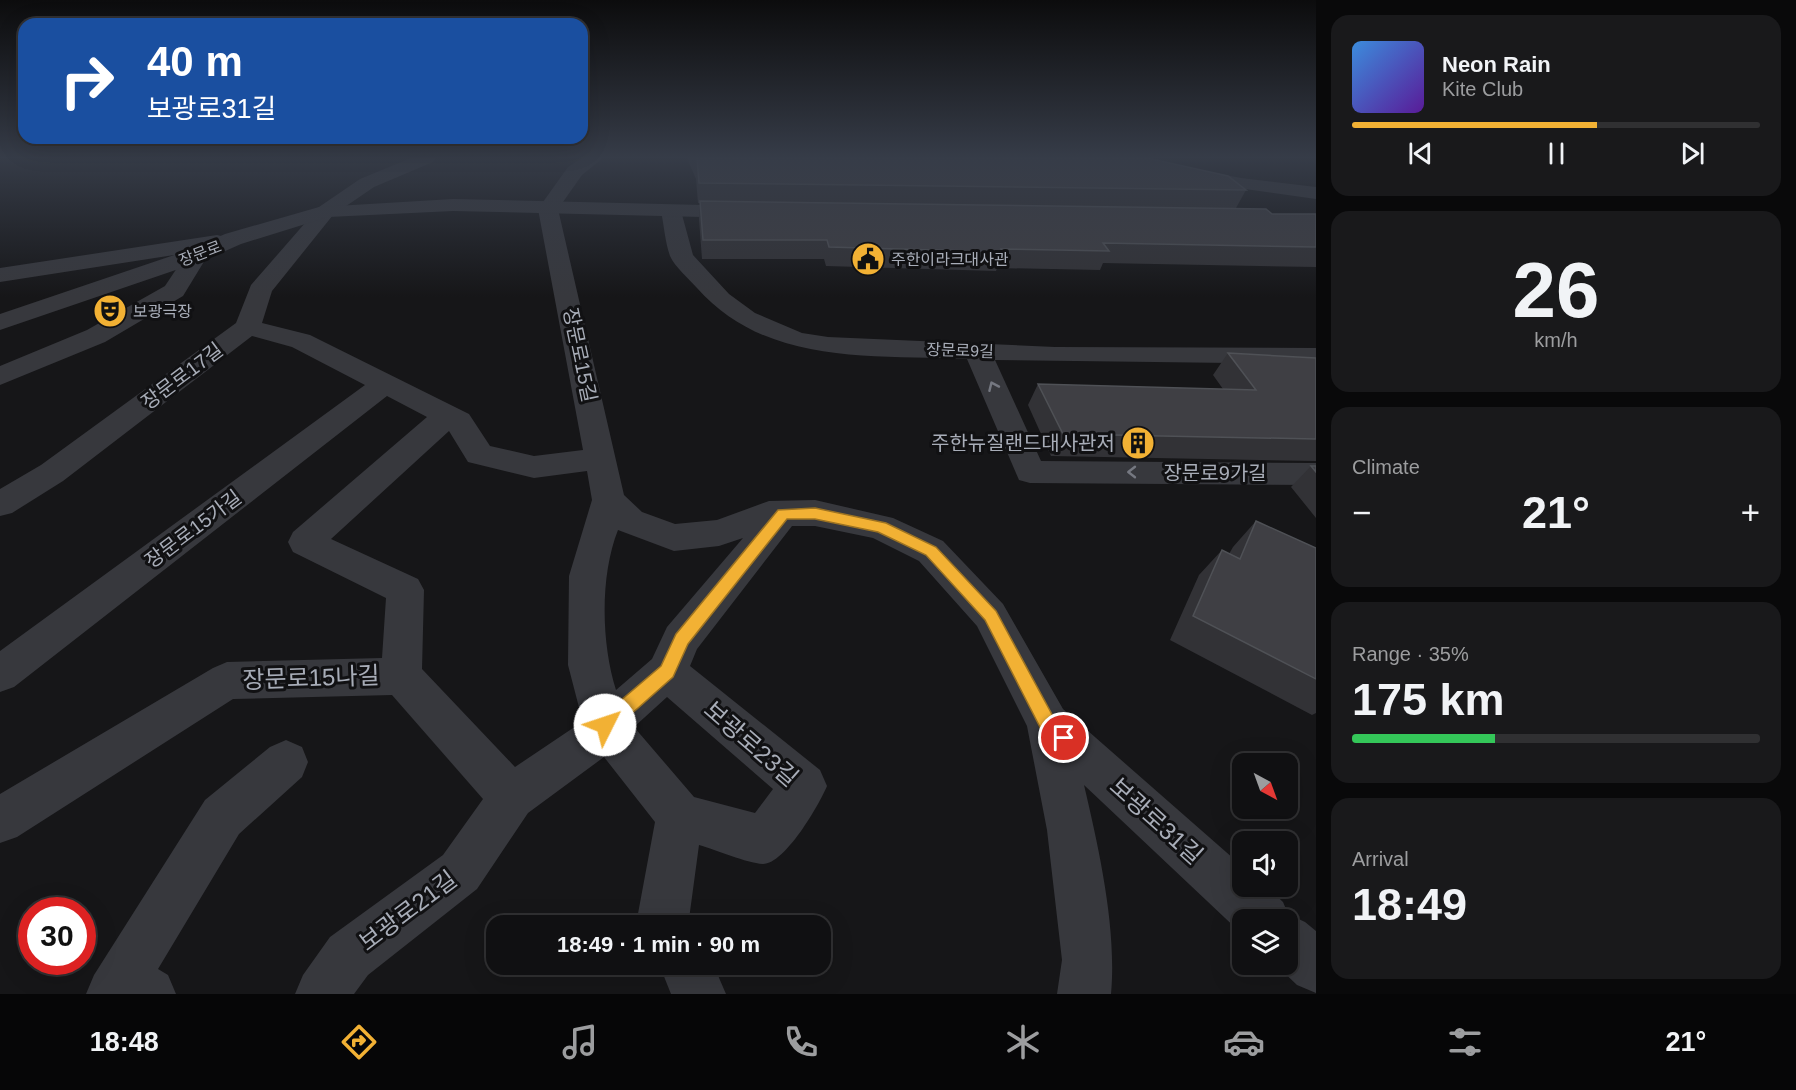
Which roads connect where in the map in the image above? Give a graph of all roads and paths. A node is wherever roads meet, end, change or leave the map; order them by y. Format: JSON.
{"nodes":[{"id":1,"x":336,"y":204,"type":"edge"},
{"id":2,"x":551,"y":204,"type":"edge"},
{"id":3,"x":548,"y":209,"type":"junction"},
{"id":4,"x":326,"y":211,"type":"junction"},
{"id":5,"x":671,"y":211,"type":"junction"},
{"id":6,"x":767,"y":212,"type":"edge"},
{"id":7,"x":233,"y":239,"type":"junction"},
{"id":8,"x":197,"y":255,"type":"junction"},
{"id":9,"x":0,"y":275,"type":"edge"},
{"id":10,"x":0,"y":322,"type":"edge"},
{"id":11,"x":248,"y":327,"type":"junction"},
{"id":12,"x":977,"y":350,"type":"junction"},
{"id":13,"x":1316,"y":356,"type":"edge"},
{"id":14,"x":0,"y":376,"type":"edge"},
{"id":15,"x":385,"y":384,"type":"junction"},
{"id":16,"x":447,"y":416,"type":"junction"},
{"id":17,"x":602,"y":458,"type":"junction"},
{"id":18,"x":1316,"y":474,"type":"edge"},
{"id":19,"x":609,"y":500,"type":"junction"},
{"id":20,"x":0,"y":504,"type":"edge"},
{"id":21,"x":783,"y":514,"type":"junction"},
{"id":22,"x":667,"y":672,"type":"junction"},
{"id":23,"x":0,"y":674,"type":"edge"},
{"id":24,"x":401,"y":676,"type":"junction"},
{"id":25,"x":1048,"y":723,"type":"junction"},
{"id":26,"x":605,"y":725,"type":"junction"},
{"id":27,"x":286,"y":762,"type":"dead end"},
{"id":28,"x":512,"y":797,"type":"junction"},
{"id":29,"x":680,"y":816,"type":"junction"},
{"id":30,"x":0,"y":820,"type":"edge"},
{"id":31,"x":1253,"y":909,"type":"edge"},
{"id":32,"x":664,"y":915,"type":"edge"},
{"id":33,"x":1298,"y":950,"type":"edge"},
{"id":34,"x":1316,"y":966,"type":"edge"},
{"id":35,"x":690,"y":975,"type":"edge"},
{"id":36,"x":128,"y":989,"type":"edge"},
{"id":37,"x":322,"y":994,"type":"edge"},
{"id":38,"x":699,"y":994,"type":"edge"},
{"id":39,"x":1084,"y":994,"type":"edge"}],
"edges":[{"from":1,"to":4,"type":"street"},
{"from":2,"to":3,"type":"street"},
{"from":3,"to":4,"type":"street","name":"장문로"},
{"from":3,"to":5,"type":"street","name":"장문로"},
{"from":3,"to":17,"type":"street","name":"장문로15길"},
{"from":4,"to":7,"type":"street","name":"장문로"},
{"from":4,"to":11,"type":"street"},
{"from":5,"to":6,"type":"street","name":"장문로"},
{"from":5,"to":12,"type":"street","name":"장문로9길"},
{"from":7,"to":8,"type":"street","name":"장문로"},
{"from":7,"to":9,"type":"street"},
{"from":8,"to":10,"type":"street","name":"장문로"},
{"from":8,"to":14,"type":"street"},
{"from":11,"to":15,"type":"street"},
{"from":11,"to":20,"type":"street","name":"장문로17길"},
{"from":12,"to":13,"type":"street","name":"장문로9길"},
{"from":18,"to":12,"type":"street","name":"장문로9가길","one_way":true},
{"from":15,"to":16,"type":"street"},
{"from":15,"to":23,"type":"street","name":"장문로15가길"},
{"from":16,"to":17,"type":"street"},
{"from":16,"to":24,"type":"street"},
{"from":17,"to":19,"type":"street","name":"장문로15길"},
{"from":19,"to":21,"type":"street","name":"보광로31길"},
{"from":19,"to":26,"type":"street"},
{"from":21,"to":22,"type":"street"},
{"from":21,"to":25,"type":"street","name":"보광로31길"},
{"from":22,"to":26,"type":"street"},
{"from":22,"to":29,"type":"street","name":"보광로23길"},
{"from":24,"to":28,"type":"street","name":"장문로15나길"},
{"from":24,"to":30,"type":"street","name":"장문로15나길"},
{"from":25,"to":31,"type":"street","name":"보광로31길"},
{"from":25,"to":39,"type":"street","name":"보광로31길"},
{"from":26,"to":28,"type":"street"},
{"from":26,"to":29,"type":"street"},
{"from":27,"to":36,"type":"street"},
{"from":28,"to":37,"type":"street","name":"보광로21길"},
{"from":29,"to":32,"type":"street"},
{"from":33,"to":34,"type":"street"},
{"from":35,"to":38,"type":"street"}]}
